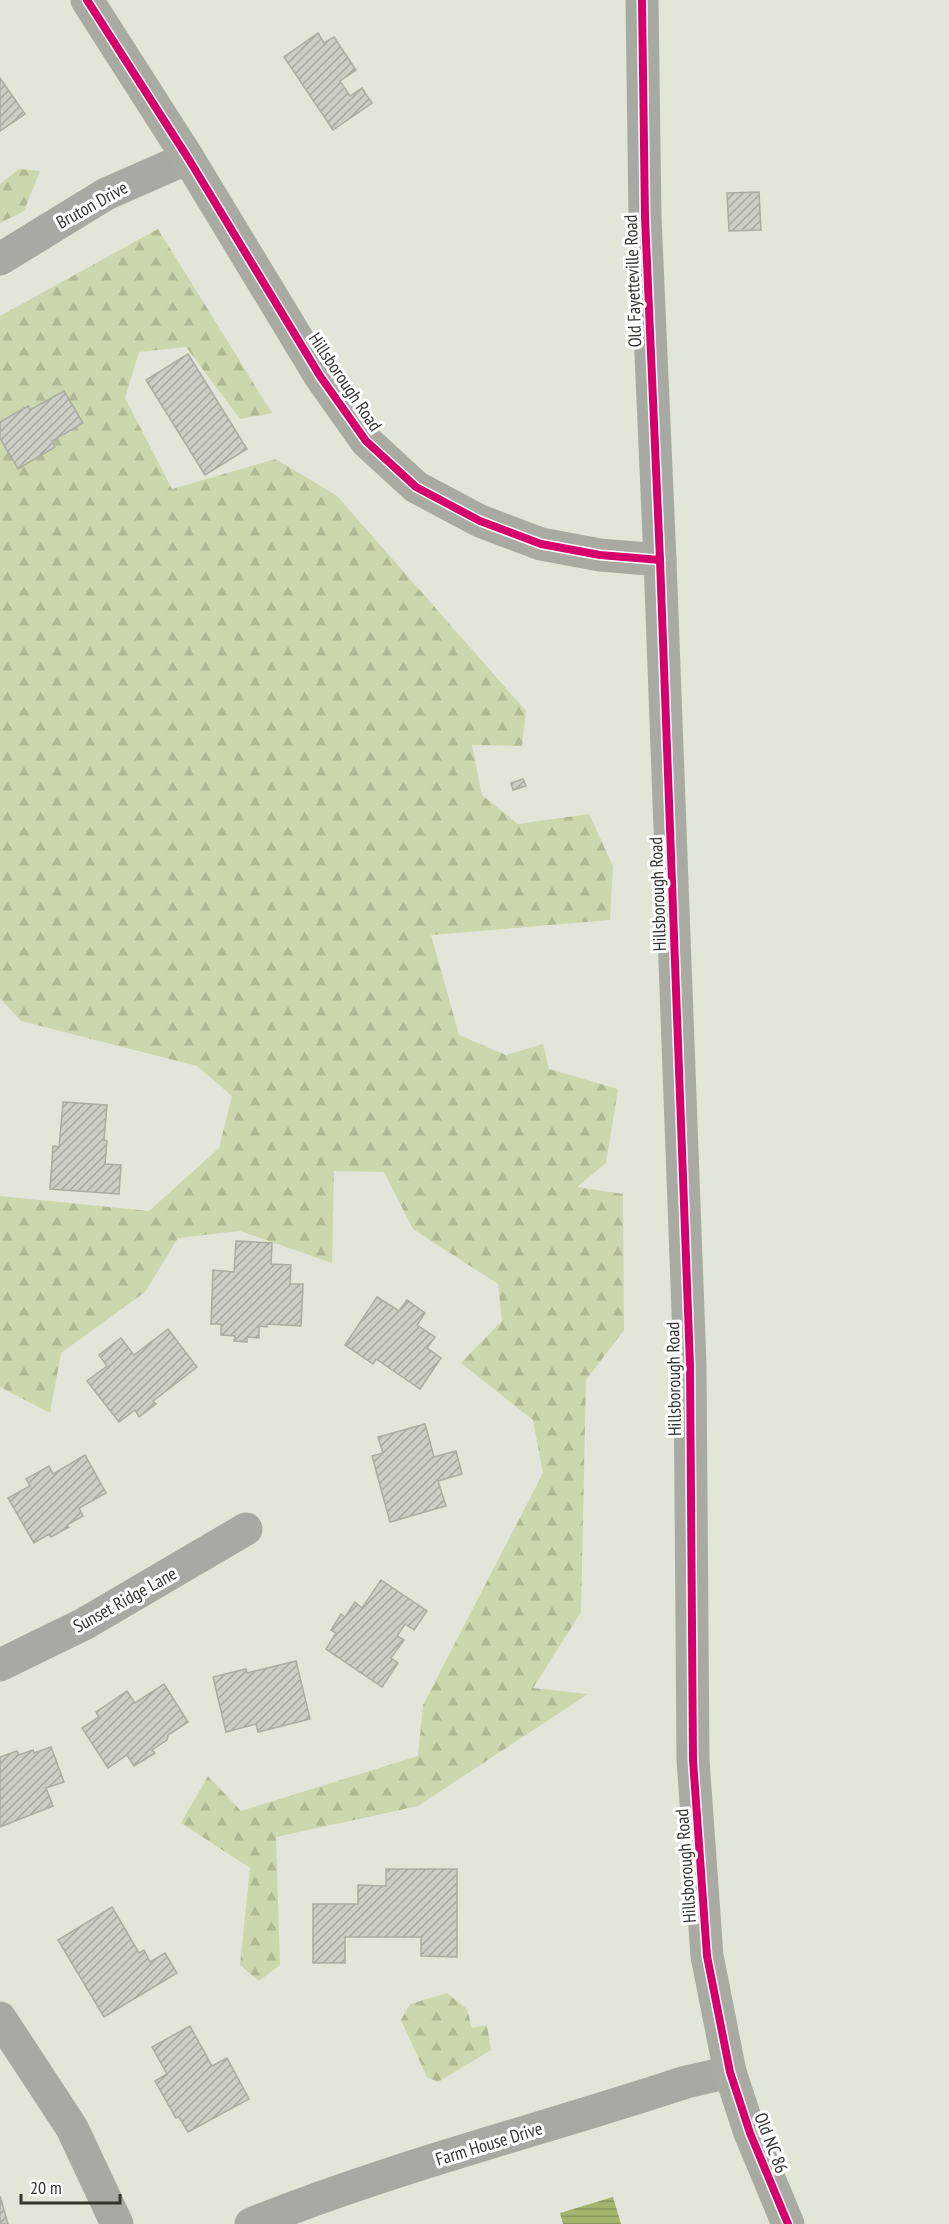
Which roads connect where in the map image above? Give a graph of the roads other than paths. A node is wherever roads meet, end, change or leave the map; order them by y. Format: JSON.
{"nodes":[{"id":1,"x":87,"y":0,"type":"edge"},
{"id":2,"x":642,"y":0,"type":"edge"},
{"id":3,"x":189,"y":158,"type":"junction"},
{"id":4,"x":0,"y":260,"type":"edge"},
{"id":5,"x":660,"y":560,"type":"junction"},
{"id":6,"x":246,"y":1529,"type":"dead end"},
{"id":7,"x":0,"y":1665,"type":"edge"},
{"id":8,"x":0,"y":2018,"type":"edge"},
{"id":9,"x":730,"y":2072,"type":"junction"},
{"id":10,"x":117,"y":2224,"type":"edge"},
{"id":11,"x":250,"y":2224,"type":"edge"},
{"id":12,"x":788,"y":2224,"type":"edge"}],
"edges":[{"from":1,"to":3,"type":"main road","name":"Hillsborough Road"},
{"from":2,"to":5,"type":"street","name":"Old Fayetteville Road"},
{"from":3,"to":4,"type":"street","name":"Bruton Drive"},
{"from":3,"to":5,"type":"main road","name":"Hillsborough Road"},
{"from":5,"to":9,"type":"main road","name":"Hillsborough Road"},
{"from":6,"to":7,"type":"street","name":"Sunset Ridge Lane"},
{"from":8,"to":10,"type":"street"},
{"from":9,"to":11,"type":"street","name":"Farm House Drive"},
{"from":9,"to":12,"type":"main road","name":"Old NC 86"}]}
